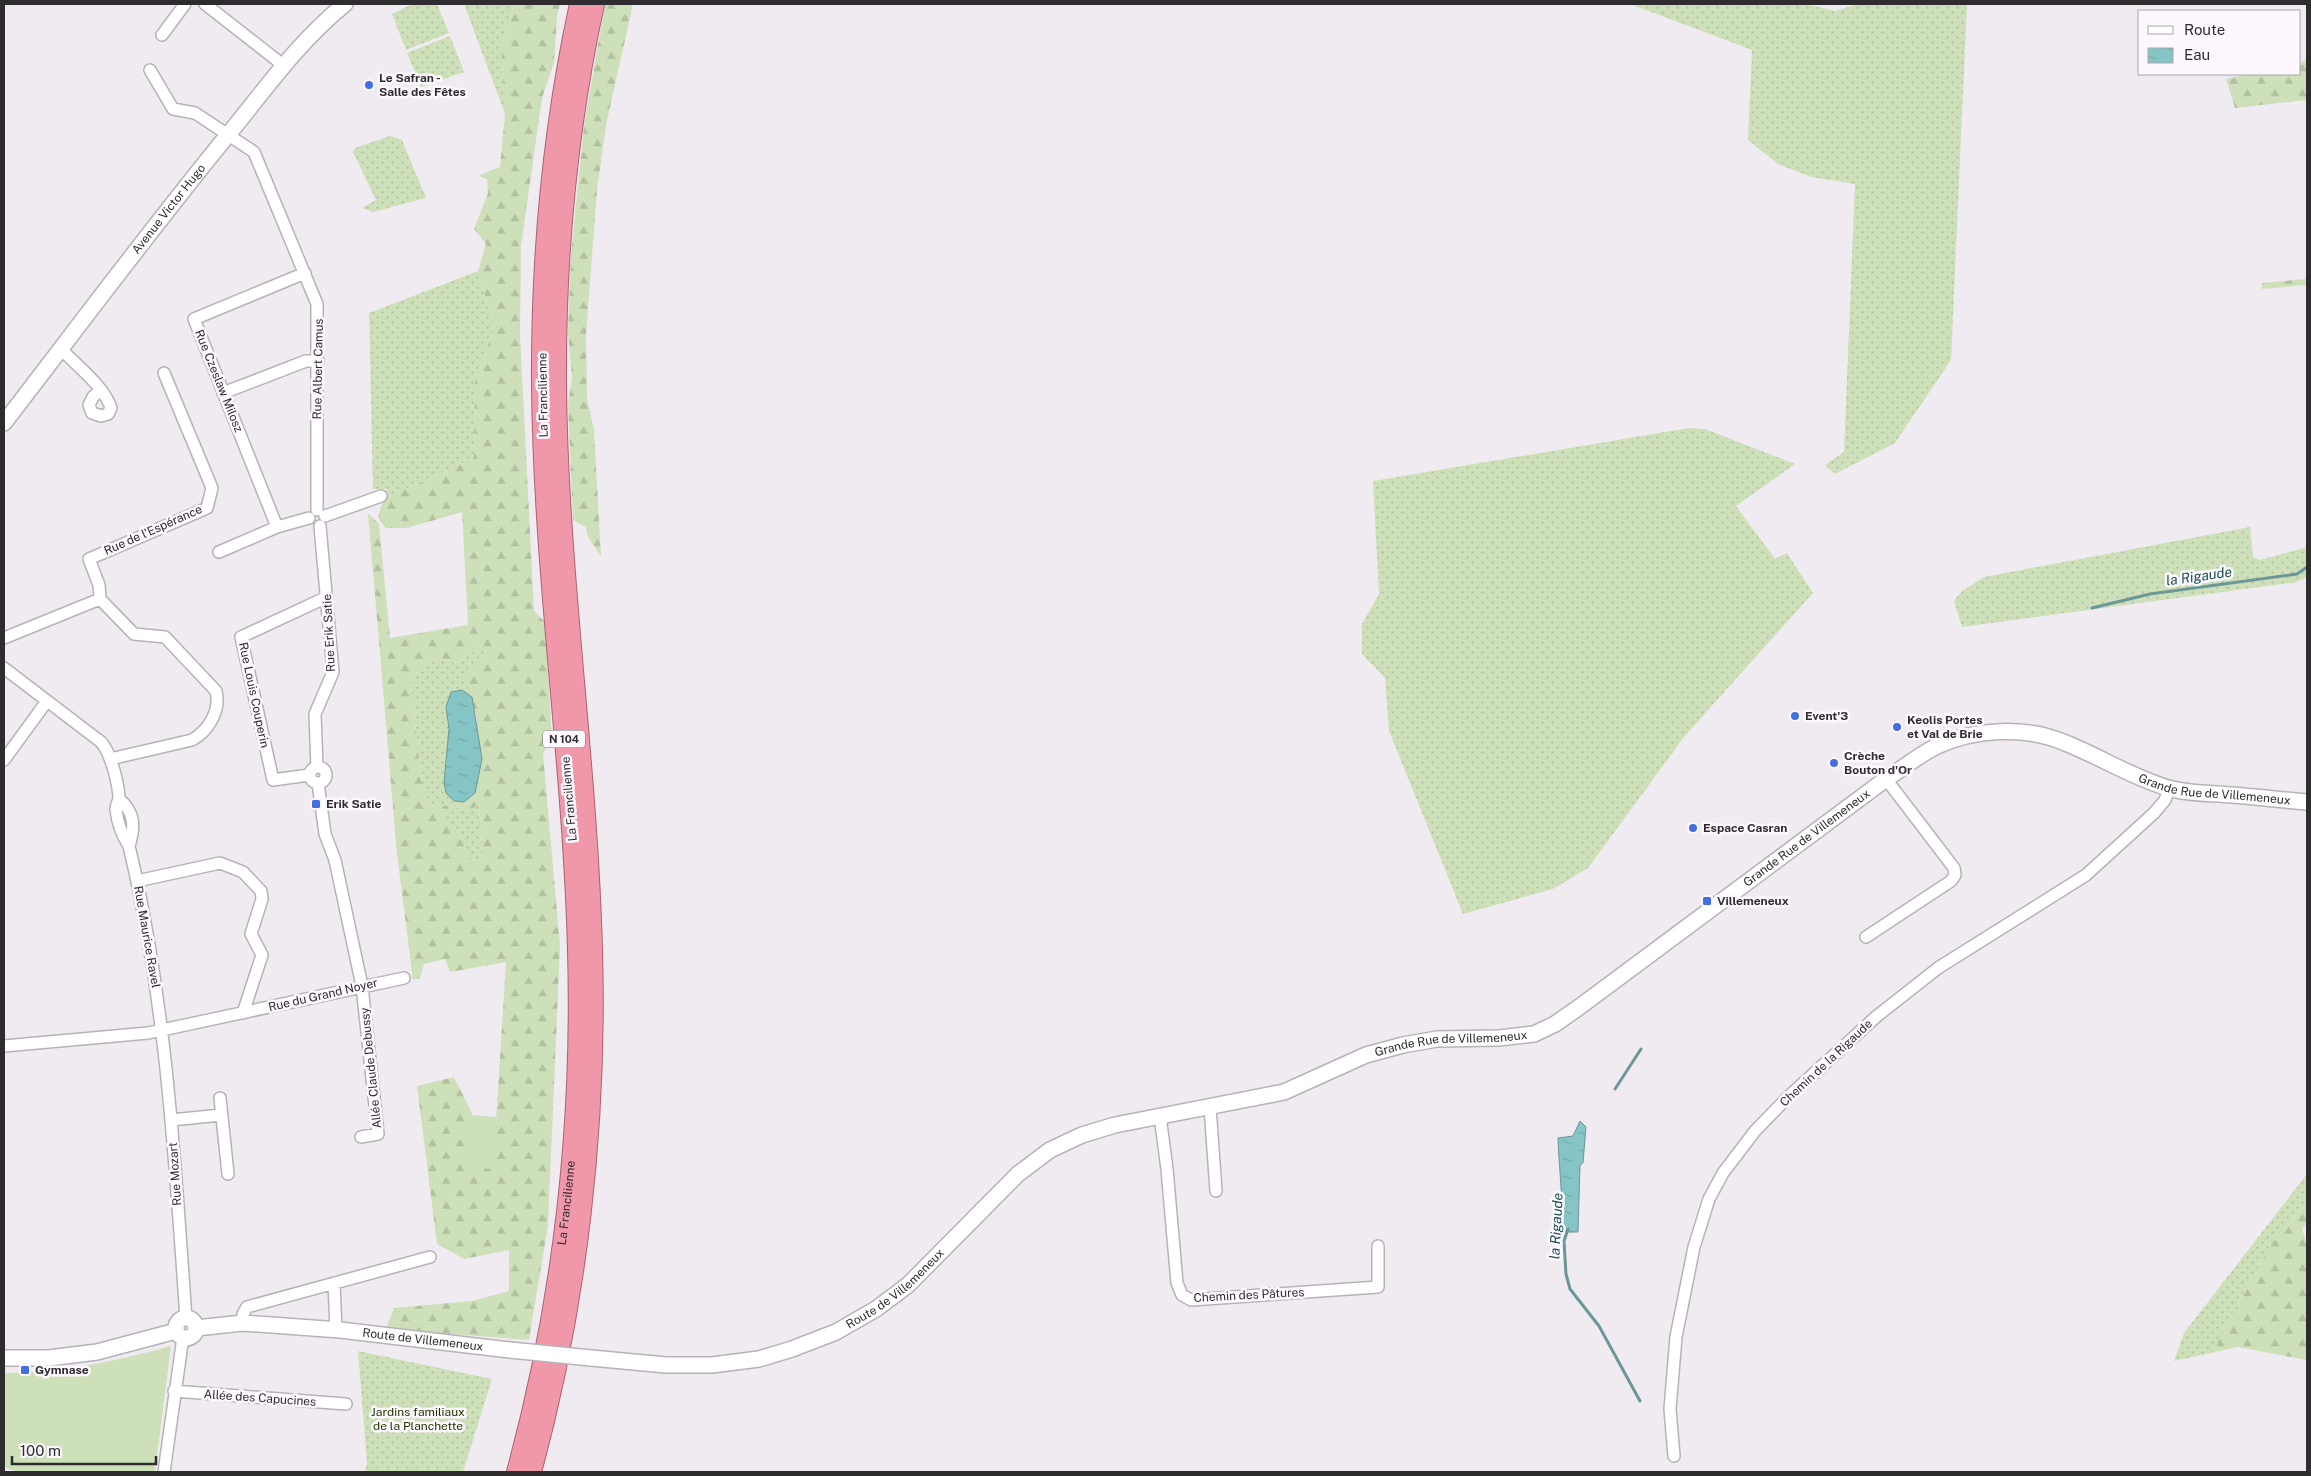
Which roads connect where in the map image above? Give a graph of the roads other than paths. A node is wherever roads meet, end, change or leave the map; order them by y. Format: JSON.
{"nodes":[{"id":1,"x":185,"y":4,"type":"edge"},
{"id":2,"x":205,"y":4,"type":"edge"},
{"id":3,"x":345,"y":4,"type":"edge"},
{"id":4,"x":579,"y":4,"type":"edge"},
{"id":5,"x":595,"y":4,"type":"edge"},
{"id":6,"x":162,"y":34,"type":"dead end"},
{"id":7,"x":284,"y":65,"type":"junction"},
{"id":8,"x":150,"y":70,"type":"dead end"},
{"id":9,"x":228,"y":135,"type":"junction"},
{"id":10,"x":305,"y":273,"type":"junction"},
{"id":11,"x":61,"y":349,"type":"junction"},
{"id":12,"x":318,"y":361,"type":"junction"},
{"id":13,"x":164,"y":373,"type":"dead end"},
{"id":14,"x":100,"y":390,"type":"dead end"},
{"id":15,"x":223,"y":393,"type":"junction"},
{"id":16,"x":4,"y":423,"type":"edge"},
{"id":17,"x":381,"y":496,"type":"dead end"},
{"id":18,"x":318,"y":517,"type":"junction"},
{"id":19,"x":277,"y":527,"type":"junction"},
{"id":20,"x":219,"y":552,"type":"dead end"},
{"id":21,"x":327,"y":597,"type":"junction"},
{"id":22,"x":100,"y":599,"type":"junction"},
{"id":23,"x":4,"y":638,"type":"edge"},
{"id":24,"x":4,"y":668,"type":"edge"},
{"id":25,"x":48,"y":702,"type":"junction"},
{"id":26,"x":110,"y":759,"type":"junction"},
{"id":27,"x":4,"y":760,"type":"edge"},
{"id":28,"x":315,"y":775,"type":"junction"},
{"id":29,"x":1886,"y":779,"type":"junction"},
{"id":30,"x":2169,"y":788,"type":"junction"},
{"id":31,"x":2307,"y":802,"type":"edge"},
{"id":32,"x":137,"y":881,"type":"junction"},
{"id":33,"x":1866,"y":938,"type":"dead end"},
{"id":34,"x":404,"y":978,"type":"dead end"},
{"id":35,"x":362,"y":986,"type":"junction"},
{"id":36,"x":244,"y":1014,"type":"junction"},
{"id":37,"x":162,"y":1030,"type":"junction"},
{"id":38,"x":4,"y":1046,"type":"edge"},
{"id":39,"x":220,"y":1098,"type":"dead end"},
{"id":40,"x":1210,"y":1107,"type":"junction"},
{"id":41,"x":221,"y":1115,"type":"junction"},
{"id":42,"x":1159,"y":1116,"type":"junction"},
{"id":43,"x":171,"y":1120,"type":"junction"},
{"id":44,"x":361,"y":1137,"type":"dead end"},
{"id":45,"x":228,"y":1174,"type":"dead end"},
{"id":46,"x":1216,"y":1191,"type":"dead end"},
{"id":47,"x":1378,"y":1246,"type":"dead end"},
{"id":48,"x":430,"y":1258,"type":"dead end"},
{"id":49,"x":334,"y":1284,"type":"junction"},
{"id":50,"x":243,"y":1323,"type":"junction"},
{"id":51,"x":191,"y":1324,"type":"junction"},
{"id":52,"x":336,"y":1330,"type":"junction"},
{"id":53,"x":179,"y":1334,"type":"junction"},
{"id":54,"x":4,"y":1358,"type":"edge"},
{"id":55,"x":174,"y":1392,"type":"junction"},
{"id":56,"x":346,"y":1404,"type":"dead end"},
{"id":57,"x":1674,"y":1456,"type":"dead end"},
{"id":58,"x":164,"y":1472,"type":"edge"},
{"id":59,"x":516,"y":1472,"type":"edge"},
{"id":60,"x":532,"y":1472,"type":"edge"}],
"edges":[{"from":1,"to":6,"type":"street"},
{"from":2,"to":7,"type":"street"},
{"from":3,"to":7,"type":"main road","name":"Avenue Victor Hugo"},
{"from":4,"to":59,"type":"highway","name":"La Francilienne","number":"N 104"},
{"from":5,"to":60,"type":"highway","name":"La Francilienne","number":"N 104"},
{"from":7,"to":9,"type":"main road","name":"Avenue Victor Hugo"},
{"from":8,"to":9,"type":"street","name":"Rue Albert Camus"},
{"from":9,"to":10,"type":"street","name":"Rue Albert Camus"},
{"from":9,"to":11,"type":"main road","name":"Avenue Victor Hugo"},
{"from":10,"to":12,"type":"street","name":"Rue Albert Camus"},
{"from":10,"to":15,"type":"street","name":"Rue Czeslaw Milosz"},
{"from":11,"to":14,"type":"street"},
{"from":11,"to":16,"type":"main road","name":"Avenue Victor Hugo"},
{"from":12,"to":15,"type":"street"},
{"from":12,"to":18,"type":"street","name":"Rue Albert Camus"},
{"from":13,"to":22,"type":"street","name":"Rue de l'Espérance"},
{"from":15,"to":19,"type":"street","name":"Rue Czeslaw Milosz"},
{"from":17,"to":18,"type":"street"},
{"from":18,"to":19,"type":"street"},
{"from":18,"to":21,"type":"street","name":"Rue Erik Satie"},
{"from":19,"to":20,"type":"street"},
{"from":21,"to":28,"type":"street","name":"Rue Erik Satie"},
{"from":21,"to":28,"type":"street","name":"Rue Louis Couperin"},
{"from":22,"to":23,"type":"street"},
{"from":22,"to":26,"type":"street"},
{"from":24,"to":25,"type":"street","name":"Rue Maurice Ravel"},
{"from":25,"to":26,"type":"street","name":"Rue Maurice Ravel"},
{"from":25,"to":27,"type":"street"},
{"from":26,"to":32,"type":"street","name":"Rue Maurice Ravel"},
{"from":28,"to":35,"type":"street","name":"Rue Erik Satie"},
{"from":29,"to":30,"type":"main road","name":"Grande Rue de Villemeneux"},
{"from":29,"to":33,"type":"street"},
{"from":29,"to":40,"type":"main road","name":"Grande Rue de Villemeneux"},
{"from":30,"to":31,"type":"main road","name":"Grande Rue de Villemeneux"},
{"from":30,"to":57,"type":"street","name":"Chemin de la Rigaude"},
{"from":32,"to":36,"type":"street"},
{"from":32,"to":37,"type":"street","name":"Rue Maurice Ravel"},
{"from":34,"to":35,"type":"street","name":"Rue du Grand Noyer"},
{"from":35,"to":36,"type":"street","name":"Rue du Grand Noyer"},
{"from":35,"to":44,"type":"street","name":"Allée Claude Debussy"},
{"from":36,"to":37,"type":"street","name":"Rue du Grand Noyer"},
{"from":37,"to":38,"type":"street"},
{"from":37,"to":43,"type":"street","name":"Rue Mozart"},
{"from":39,"to":41,"type":"street"},
{"from":40,"to":42,"type":"main road","name":"Grande Rue de Villemeneux"},
{"from":40,"to":46,"type":"street"},
{"from":41,"to":43,"type":"street"},
{"from":41,"to":45,"type":"street"},
{"from":42,"to":47,"type":"street","name":"Chemin des Pâtures"},
{"from":42,"to":52,"type":"main road","name":"Route de Villemeneux","bridge":true},
{"from":43,"to":51,"type":"street","name":"Rue Mozart"},
{"from":48,"to":49,"type":"street"},
{"from":49,"to":50,"type":"street"},
{"from":49,"to":52,"type":"street"},
{"from":50,"to":51,"type":"main road","name":"Route de Villemeneux"},
{"from":50,"to":52,"type":"main road","name":"Route de Villemeneux"},
{"from":51,"to":53,"type":"main road"},
{"from":53,"to":54,"type":"main road"},
{"from":53,"to":55,"type":"street"},
{"from":55,"to":56,"type":"street","name":"Allée des Capucines"},
{"from":55,"to":58,"type":"street"}]}
